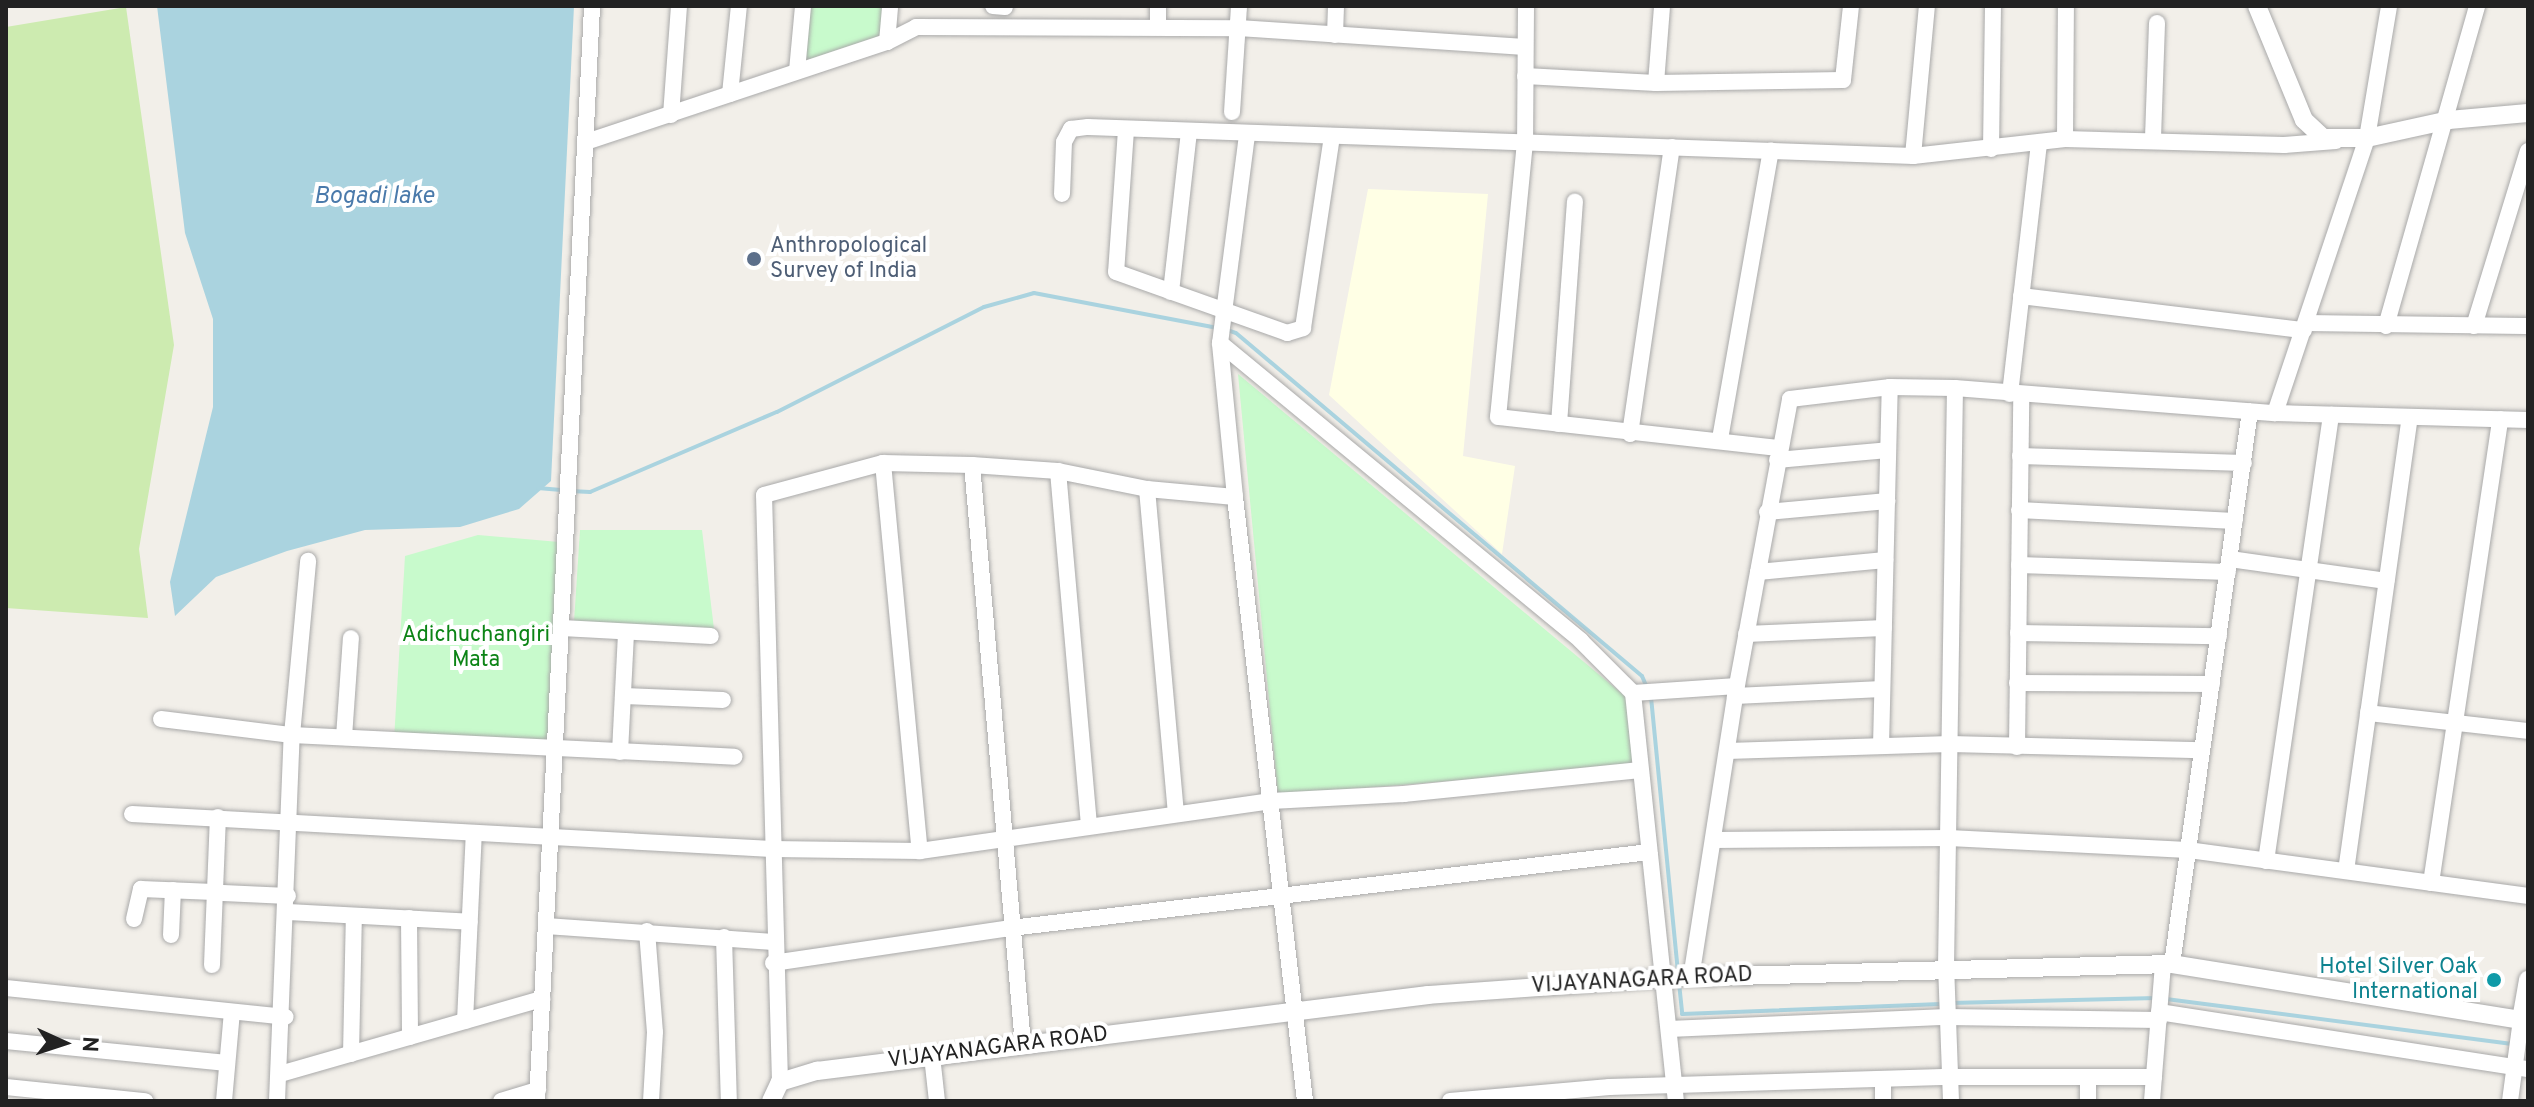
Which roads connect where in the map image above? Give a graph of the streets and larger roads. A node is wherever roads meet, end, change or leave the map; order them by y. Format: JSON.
{"nodes":[{"id":1,"x":592,"y":6,"type":"edge"},
{"id":2,"x":679,"y":6,"type":"edge"},
{"id":3,"x":739,"y":6,"type":"edge"},
{"id":4,"x":803,"y":6,"type":"edge"},
{"id":5,"x":890,"y":6,"type":"edge"},
{"id":6,"x":993,"y":6,"type":"edge"},
{"id":7,"x":1158,"y":6,"type":"edge"},
{"id":8,"x":1239,"y":6,"type":"edge"},
{"id":9,"x":1336,"y":6,"type":"edge"},
{"id":10,"x":1526,"y":6,"type":"edge"},
{"id":11,"x":1662,"y":6,"type":"edge"},
{"id":12,"x":1851,"y":6,"type":"edge"},
{"id":13,"x":1927,"y":6,"type":"edge"},
{"id":14,"x":1993,"y":6,"type":"edge"},
{"id":15,"x":2066,"y":6,"type":"edge"},
{"id":16,"x":2257,"y":6,"type":"edge"},
{"id":17,"x":2389,"y":6,"type":"edge"},
{"id":18,"x":2477,"y":6,"type":"edge"},
{"id":19,"x":1005,"y":7,"type":"edge"},
{"id":20,"x":2157,"y":23,"type":"dead end"},
{"id":21,"x":1158,"y":27,"type":"junction"},
{"id":22,"x":1239,"y":28,"type":"junction"},
{"id":23,"x":1335,"y":35,"type":"junction"},
{"id":24,"x":887,"y":42,"type":"junction"},
{"id":25,"x":1524,"y":47,"type":"junction"},
{"id":26,"x":797,"y":71,"type":"junction"},
{"id":27,"x":1525,"y":76,"type":"junction"},
{"id":28,"x":1656,"y":83,"type":"junction"},
{"id":29,"x":730,"y":94,"type":"junction"},
{"id":30,"x":1232,"y":112,"type":"dead end"},
{"id":31,"x":2528,"y":113,"type":"edge"},
{"id":32,"x":671,"y":115,"type":"junction"},
{"id":33,"x":2449,"y":120,"type":"junction"},
{"id":34,"x":1126,"y":130,"type":"junction"},
{"id":35,"x":1189,"y":132,"type":"junction"},
{"id":36,"x":1247,"y":134,"type":"junction"},
{"id":37,"x":1332,"y":136,"type":"junction"},
{"id":38,"x":2153,"y":138,"type":"junction"},
{"id":39,"x":2367,"y":138,"type":"junction"},
{"id":40,"x":2065,"y":139,"type":"junction"},
{"id":41,"x":2337,"y":141,"type":"junction"},
{"id":42,"x":586,"y":142,"type":"junction"},
{"id":43,"x":1525,"y":142,"type":"junction"},
{"id":44,"x":2039,"y":143,"type":"junction"},
{"id":45,"x":1672,"y":147,"type":"junction"},
{"id":46,"x":1991,"y":149,"type":"junction"},
{"id":47,"x":1771,"y":150,"type":"junction"},
{"id":48,"x":2528,"y":151,"type":"edge"},
{"id":49,"x":1913,"y":156,"type":"junction"},
{"id":50,"x":1062,"y":194,"type":"dead end"},
{"id":51,"x":1575,"y":202,"type":"dead end"},
{"id":52,"x":1171,"y":292,"type":"junction"},
{"id":53,"x":2021,"y":296,"type":"junction"},
{"id":54,"x":1221,"y":326,"type":"junction"},
{"id":55,"x":2305,"y":326,"type":"junction"},
{"id":56,"x":2386,"y":326,"type":"junction"},
{"id":57,"x":2474,"y":326,"type":"junction"},
{"id":58,"x":2528,"y":326,"type":"edge"},
{"id":59,"x":1890,"y":387,"type":"junction"},
{"id":60,"x":1955,"y":388,"type":"junction"},
{"id":61,"x":2016,"y":394,"type":"junction"},
{"id":62,"x":2250,"y":411,"type":"junction"},
{"id":63,"x":2275,"y":413,"type":"junction"},
{"id":64,"x":2331,"y":415,"type":"junction"},
{"id":65,"x":2410,"y":418,"type":"junction"},
{"id":66,"x":2500,"y":419,"type":"junction"},
{"id":67,"x":2528,"y":420,"type":"edge"},
{"id":68,"x":1559,"y":424,"type":"junction"},
{"id":69,"x":1630,"y":434,"type":"junction"},
{"id":70,"x":1720,"y":439,"type":"junction"},
{"id":71,"x":1888,"y":450,"type":"junction"},
{"id":72,"x":1778,"y":454,"type":"junction"},
{"id":73,"x":2020,"y":456,"type":"junction"},
{"id":74,"x":883,"y":463,"type":"junction"},
{"id":75,"x":2244,"y":463,"type":"junction"},
{"id":76,"x":972,"y":465,"type":"junction"},
{"id":77,"x":1058,"y":471,"type":"junction"},
{"id":78,"x":1147,"y":489,"type":"junction"},
{"id":79,"x":1235,"y":497,"type":"junction"},
{"id":80,"x":1887,"y":501,"type":"junction"},
{"id":81,"x":2019,"y":510,"type":"junction"},
{"id":82,"x":1767,"y":512,"type":"junction"},
{"id":83,"x":2235,"y":521,"type":"junction"},
{"id":84,"x":1885,"y":560,"type":"junction"},
{"id":85,"x":308,"y":561,"type":"dead end"},
{"id":86,"x":2019,"y":565,"type":"junction"},
{"id":87,"x":2229,"y":566,"type":"junction"},
{"id":88,"x":2306,"y":569,"type":"junction"},
{"id":89,"x":1758,"y":572,"type":"junction"},
{"id":90,"x":2386,"y":581,"type":"junction"},
{"id":91,"x":562,"y":628,"type":"junction"},
{"id":92,"x":1884,"y":628,"type":"junction"},
{"id":93,"x":626,"y":632,"type":"junction"},
{"id":94,"x":2018,"y":633,"type":"junction"},
{"id":95,"x":1746,"y":634,"type":"junction"},
{"id":96,"x":711,"y":636,"type":"dead end"},
{"id":97,"x":2219,"y":636,"type":"junction"},
{"id":98,"x":351,"y":638,"type":"dead end"},
{"id":99,"x":2017,"y":683,"type":"junction"},
{"id":100,"x":2212,"y":684,"type":"junction"},
{"id":101,"x":1882,"y":689,"type":"junction"},
{"id":102,"x":1736,"y":691,"type":"junction"},
{"id":103,"x":1633,"y":693,"type":"junction"},
{"id":104,"x":624,"y":696,"type":"junction"},
{"id":105,"x":723,"y":700,"type":"dead end"},
{"id":106,"x":2368,"y":713,"type":"junction"},
{"id":107,"x":161,"y":719,"type":"dead end"},
{"id":108,"x":2455,"y":721,"type":"junction"},
{"id":109,"x":2528,"y":731,"type":"edge"},
{"id":110,"x":292,"y":735,"type":"junction"},
{"id":111,"x":344,"y":737,"type":"junction"},
{"id":112,"x":1950,"y":744,"type":"junction"},
{"id":113,"x":1881,"y":746,"type":"junction"},
{"id":114,"x":2017,"y":747,"type":"junction"},
{"id":115,"x":555,"y":748,"type":"junction"},
{"id":116,"x":2202,"y":750,"type":"junction"},
{"id":117,"x":1727,"y":751,"type":"junction"},
{"id":118,"x":620,"y":752,"type":"junction"},
{"id":119,"x":734,"y":757,"type":"dead end"},
{"id":120,"x":1640,"y":770,"type":"junction"},
{"id":121,"x":1271,"y":801,"type":"junction"},
{"id":122,"x":132,"y":814,"type":"dead end"},
{"id":123,"x":1176,"y":814,"type":"junction"},
{"id":124,"x":218,"y":817,"type":"junction"},
{"id":125,"x":291,"y":821,"type":"junction"},
{"id":126,"x":1089,"y":824,"type":"junction"},
{"id":127,"x":474,"y":833,"type":"junction"},
{"id":128,"x":550,"y":837,"type":"junction"},
{"id":129,"x":1006,"y":838,"type":"junction"},
{"id":130,"x":1949,"y":838,"type":"junction"},
{"id":131,"x":1713,"y":840,"type":"junction"},
{"id":132,"x":772,"y":849,"type":"junction"},
{"id":133,"x":2188,"y":850,"type":"junction"},
{"id":134,"x":920,"y":851,"type":"junction"},
{"id":135,"x":1649,"y":852,"type":"junction"},
{"id":136,"x":2266,"y":861,"type":"junction"},
{"id":137,"x":2346,"y":871,"type":"junction"},
{"id":138,"x":2431,"y":883,"type":"junction"},
{"id":139,"x":173,"y":890,"type":"junction"},
{"id":140,"x":218,"y":892,"type":"junction"},
{"id":141,"x":1279,"y":894,"type":"junction"},
{"id":142,"x":2528,"y":896,"type":"edge"},
{"id":143,"x":288,"y":904,"type":"junction"},
{"id":144,"x":354,"y":916,"type":"junction"},
{"id":145,"x":409,"y":918,"type":"junction"},
{"id":146,"x":134,"y":919,"type":"dead end"},
{"id":147,"x":470,"y":922,"type":"junction"},
{"id":148,"x":546,"y":926,"type":"junction"},
{"id":149,"x":1011,"y":928,"type":"junction"},
{"id":150,"x":647,"y":931,"type":"junction"},
{"id":151,"x":171,"y":935,"type":"dead end"},
{"id":152,"x":724,"y":937,"type":"junction"},
{"id":153,"x":773,"y":942,"type":"junction"},
{"id":154,"x":773,"y":963,"type":"junction"},
{"id":155,"x":2168,"y":964,"type":"junction"},
{"id":156,"x":212,"y":965,"type":"dead end"},
{"id":157,"x":1946,"y":967,"type":"junction"},
{"id":158,"x":1663,"y":978,"type":"junction"},
{"id":159,"x":1691,"y":978,"type":"junction"},
{"id":160,"x":2528,"y":980,"type":"edge"},
{"id":161,"x":6,"y":988,"type":"edge"},
{"id":162,"x":542,"y":999,"type":"junction"},
{"id":163,"x":232,"y":1012,"type":"junction"},
{"id":164,"x":1295,"y":1012,"type":"junction"},
{"id":165,"x":2159,"y":1016,"type":"junction"},
{"id":166,"x":285,"y":1017,"type":"junction"},
{"id":167,"x":1947,"y":1017,"type":"junction"},
{"id":168,"x":465,"y":1021,"type":"junction"},
{"id":169,"x":2525,"y":1021,"type":"edge"},
{"id":170,"x":1669,"y":1029,"type":"junction"},
{"id":171,"x":410,"y":1037,"type":"junction"},
{"id":172,"x":6,"y":1041,"type":"edge"},
{"id":173,"x":1023,"y":1045,"type":"junction"},
{"id":174,"x":351,"y":1054,"type":"junction"},
{"id":175,"x":932,"y":1056,"type":"junction"},
{"id":176,"x":227,"y":1063,"type":"junction"},
{"id":177,"x":2521,"y":1068,"type":"edge"},
{"id":178,"x":280,"y":1074,"type":"junction"},
{"id":179,"x":1951,"y":1077,"type":"junction"},
{"id":180,"x":2088,"y":1077,"type":"junction"},
{"id":181,"x":2154,"y":1077,"type":"junction"},
{"id":182,"x":1883,"y":1079,"type":"junction"},
{"id":183,"x":780,"y":1082,"type":"junction"},
{"id":184,"x":6,"y":1087,"type":"edge"},
{"id":185,"x":1675,"y":1093,"type":"edge"},
{"id":186,"x":1610,"y":1094,"type":"edge"},
{"id":187,"x":538,"y":1096,"type":"edge"},
{"id":188,"x":1547,"y":1097,"type":"edge"},
{"id":189,"x":1482,"y":1100,"type":"edge"},
{"id":190,"x":2152,"y":1100,"type":"edge"},
{"id":191,"x":145,"y":1101,"type":"edge"},
{"id":192,"x":224,"y":1101,"type":"edge"},
{"id":193,"x":277,"y":1101,"type":"edge"},
{"id":194,"x":501,"y":1101,"type":"edge"},
{"id":195,"x":651,"y":1101,"type":"edge"},
{"id":196,"x":729,"y":1101,"type":"edge"},
{"id":197,"x":771,"y":1101,"type":"edge"},
{"id":198,"x":937,"y":1101,"type":"edge"},
{"id":199,"x":1305,"y":1101,"type":"edge"},
{"id":200,"x":1450,"y":1101,"type":"edge"},
{"id":201,"x":1883,"y":1101,"type":"edge"},
{"id":202,"x":1951,"y":1101,"type":"edge"},
{"id":203,"x":2088,"y":1101,"type":"edge"},
{"id":204,"x":2161,"y":1101,"type":"edge"},
{"id":205,"x":2510,"y":1101,"type":"edge"}],
"edges":[{"from":1,"to":42,"type":"street"},
{"from":2,"to":32,"type":"street"},
{"from":3,"to":29,"type":"street"},
{"from":4,"to":26,"type":"street"},
{"from":5,"to":24,"type":"street"},
{"from":6,"to":19,"type":"street"},
{"from":7,"to":21,"type":"street"},
{"from":8,"to":22,"type":"street"},
{"from":9,"to":23,"type":"street"},
{"from":10,"to":25,"type":"street"},
{"from":11,"to":28,"type":"street"},
{"from":12,"to":28,"type":"street"},
{"from":13,"to":49,"type":"street"},
{"from":14,"to":46,"type":"street"},
{"from":15,"to":40,"type":"street"},
{"from":16,"to":41,"type":"street"},
{"from":17,"to":39,"type":"street"},
{"from":18,"to":33,"type":"street"},
{"from":20,"to":38,"type":"street"},
{"from":21,"to":22,"type":"street"},
{"from":21,"to":24,"type":"street"},
{"from":22,"to":23,"type":"street"},
{"from":22,"to":30,"type":"street"},
{"from":23,"to":25,"type":"street"},
{"from":24,"to":26,"type":"street"},
{"from":25,"to":27,"type":"street"},
{"from":26,"to":29,"type":"street"},
{"from":27,"to":28,"type":"street"},
{"from":27,"to":43,"type":"street"},
{"from":29,"to":32,"type":"street"},
{"from":31,"to":33,"type":"street"},
{"from":32,"to":42,"type":"street"},
{"from":33,"to":39,"type":"street"},
{"from":33,"to":56,"type":"street"},
{"from":34,"to":35,"type":"street"},
{"from":34,"to":50,"type":"street"},
{"from":34,"to":52,"type":"street"},
{"from":35,"to":36,"type":"street"},
{"from":35,"to":52,"type":"street"},
{"from":36,"to":37,"type":"street"},
{"from":36,"to":54,"type":"street"},
{"from":37,"to":43,"type":"street"},
{"from":37,"to":54,"type":"street"},
{"from":38,"to":40,"type":"street"},
{"from":38,"to":41,"type":"street"},
{"from":39,"to":41,"type":"street"},
{"from":39,"to":55,"type":"street"},
{"from":40,"to":44,"type":"street"},
{"from":42,"to":91,"type":"street"},
{"from":43,"to":45,"type":"street"},
{"from":43,"to":68,"type":"street"},
{"from":44,"to":46,"type":"street"},
{"from":44,"to":53,"type":"street"},
{"from":45,"to":47,"type":"street"},
{"from":45,"to":69,"type":"street"},
{"from":46,"to":49,"type":"street"},
{"from":47,"to":49,"type":"street"},
{"from":47,"to":70,"type":"street"},
{"from":48,"to":57,"type":"street"},
{"from":51,"to":68,"type":"street"},
{"from":52,"to":54,"type":"street"},
{"from":53,"to":55,"type":"street"},
{"from":53,"to":61,"type":"street"},
{"from":54,"to":79,"type":"street"},
{"from":54,"to":103,"type":"street"},
{"from":55,"to":56,"type":"street"},
{"from":55,"to":63,"type":"street"},
{"from":56,"to":57,"type":"street"},
{"from":57,"to":58,"type":"street"},
{"from":59,"to":60,"type":"street"},
{"from":59,"to":71,"type":"street"},
{"from":59,"to":72,"type":"street"},
{"from":60,"to":61,"type":"street"},
{"from":60,"to":112,"type":"street"},
{"from":61,"to":62,"type":"street"},
{"from":61,"to":73,"type":"street"},
{"from":62,"to":63,"type":"street"},
{"from":62,"to":75,"type":"street"},
{"from":63,"to":64,"type":"street"},
{"from":64,"to":65,"type":"street"},
{"from":64,"to":88,"type":"street"},
{"from":65,"to":66,"type":"street"},
{"from":65,"to":90,"type":"street"},
{"from":66,"to":67,"type":"street"},
{"from":66,"to":108,"type":"street"},
{"from":68,"to":69,"type":"street"},
{"from":69,"to":70,"type":"street"},
{"from":70,"to":72,"type":"street"},
{"from":71,"to":72,"type":"street"},
{"from":71,"to":80,"type":"street"},
{"from":72,"to":82,"type":"street"},
{"from":73,"to":75,"type":"street"},
{"from":73,"to":81,"type":"street"},
{"from":74,"to":76,"type":"street"},
{"from":74,"to":132,"type":"street"},
{"from":74,"to":134,"type":"street"},
{"from":75,"to":83,"type":"street"},
{"from":76,"to":77,"type":"street"},
{"from":76,"to":129,"type":"street"},
{"from":77,"to":78,"type":"street"},
{"from":77,"to":126,"type":"street"},
{"from":78,"to":79,"type":"street"},
{"from":78,"to":123,"type":"street"},
{"from":79,"to":121,"type":"street"},
{"from":80,"to":82,"type":"street"},
{"from":80,"to":84,"type":"street"},
{"from":81,"to":83,"type":"street"},
{"from":81,"to":86,"type":"street"},
{"from":82,"to":89,"type":"street"},
{"from":83,"to":87,"type":"street"},
{"from":84,"to":89,"type":"street"},
{"from":84,"to":92,"type":"street"},
{"from":85,"to":110,"type":"street"},
{"from":86,"to":87,"type":"street"},
{"from":86,"to":94,"type":"street"},
{"from":87,"to":88,"type":"street"},
{"from":87,"to":97,"type":"street"},
{"from":88,"to":90,"type":"street"},
{"from":88,"to":136,"type":"street"},
{"from":89,"to":95,"type":"street"},
{"from":90,"to":106,"type":"street"},
{"from":91,"to":93,"type":"street"},
{"from":91,"to":115,"type":"street"},
{"from":92,"to":95,"type":"street"},
{"from":92,"to":101,"type":"street"},
{"from":93,"to":96,"type":"street"},
{"from":93,"to":104,"type":"street"},
{"from":94,"to":97,"type":"street"},
{"from":94,"to":99,"type":"street"},
{"from":95,"to":102,"type":"street"},
{"from":97,"to":100,"type":"street"},
{"from":98,"to":111,"type":"street"},
{"from":99,"to":100,"type":"street"},
{"from":99,"to":114,"type":"street"},
{"from":100,"to":116,"type":"street"},
{"from":101,"to":102,"type":"street"},
{"from":101,"to":113,"type":"street"},
{"from":102,"to":103,"type":"street"},
{"from":102,"to":117,"type":"street"},
{"from":103,"to":120,"type":"street"},
{"from":104,"to":105,"type":"street"},
{"from":104,"to":118,"type":"street"},
{"from":106,"to":108,"type":"street"},
{"from":106,"to":137,"type":"street"},
{"from":107,"to":110,"type":"street"},
{"from":108,"to":109,"type":"street"},
{"from":108,"to":138,"type":"street"},
{"from":110,"to":111,"type":"street"},
{"from":110,"to":125,"type":"street"},
{"from":111,"to":115,"type":"street"},
{"from":112,"to":113,"type":"street"},
{"from":112,"to":114,"type":"street"},
{"from":112,"to":130,"type":"street"},
{"from":113,"to":117,"type":"street"},
{"from":114,"to":116,"type":"street"},
{"from":115,"to":118,"type":"street"},
{"from":115,"to":128,"type":"street"},
{"from":116,"to":133,"type":"street"},
{"from":117,"to":131,"type":"street"},
{"from":118,"to":119,"type":"street"},
{"from":120,"to":121,"type":"street"},
{"from":120,"to":135,"type":"street"},
{"from":121,"to":123,"type":"street"},
{"from":121,"to":141,"type":"street"},
{"from":122,"to":124,"type":"street"},
{"from":123,"to":126,"type":"street"},
{"from":124,"to":125,"type":"street"},
{"from":124,"to":140,"type":"street"},
{"from":125,"to":127,"type":"street"},
{"from":125,"to":143,"type":"street"},
{"from":126,"to":129,"type":"street"},
{"from":127,"to":128,"type":"street"},
{"from":127,"to":147,"type":"street"},
{"from":128,"to":132,"type":"street"},
{"from":128,"to":148,"type":"street"},
{"from":129,"to":134,"type":"street"},
{"from":129,"to":149,"type":"street"},
{"from":130,"to":131,"type":"street"},
{"from":130,"to":133,"type":"street"},
{"from":130,"to":157,"type":"street"},
{"from":131,"to":159,"type":"street"},
{"from":132,"to":134,"type":"street"},
{"from":132,"to":153,"type":"street"},
{"from":133,"to":136,"type":"street"},
{"from":133,"to":155,"type":"street"},
{"from":135,"to":141,"type":"street"},
{"from":135,"to":158,"type":"street"},
{"from":136,"to":137,"type":"street"},
{"from":137,"to":138,"type":"street"},
{"from":138,"to":142,"type":"street"},
{"from":139,"to":140,"type":"street"},
{"from":139,"to":146,"type":"street"},
{"from":139,"to":151,"type":"street"},
{"from":140,"to":143,"type":"street"},
{"from":140,"to":156,"type":"street"},
{"from":141,"to":149,"type":"street"},
{"from":141,"to":164,"type":"street"},
{"from":143,"to":144,"type":"street"},
{"from":143,"to":166,"type":"street"},
{"from":144,"to":145,"type":"street"},
{"from":144,"to":174,"type":"street"},
{"from":145,"to":147,"type":"street"},
{"from":145,"to":171,"type":"street"},
{"from":147,"to":168,"type":"street"},
{"from":148,"to":150,"type":"street"},
{"from":148,"to":162,"type":"street"},
{"from":149,"to":154,"type":"street"},
{"from":149,"to":173,"type":"street"},
{"from":150,"to":152,"type":"street"},
{"from":150,"to":195,"type":"street"},
{"from":152,"to":153,"type":"street"},
{"from":152,"to":196,"type":"street"},
{"from":153,"to":154,"type":"street"},
{"from":154,"to":183,"type":"street"},
{"from":155,"to":157,"type":"street","name":"VIJAYANAGARA ROAD"},
{"from":155,"to":165,"type":"street"},
{"from":155,"to":169,"type":"street","name":"VIJAYANAGARA ROAD"},
{"from":157,"to":159,"type":"street","name":"VIJAYANAGARA ROAD"},
{"from":157,"to":167,"type":"street"},
{"from":158,"to":159,"type":"street","name":"VIJAYANAGARA ROAD"},
{"from":158,"to":164,"type":"street","name":"VIJAYANAGARA ROAD"},
{"from":158,"to":170,"type":"street"},
{"from":160,"to":169,"type":"street"},
{"from":161,"to":163,"type":"street"},
{"from":162,"to":168,"type":"street"},
{"from":162,"to":187,"type":"street"},
{"from":163,"to":166,"type":"street"},
{"from":163,"to":176,"type":"street"},
{"from":164,"to":173,"type":"street","name":"VIJAYANAGARA ROAD"},
{"from":164,"to":199,"type":"street"},
{"from":165,"to":167,"type":"street"},
{"from":165,"to":177,"type":"street"},
{"from":165,"to":181,"type":"street"},
{"from":166,"to":178,"type":"street"},
{"from":167,"to":170,"type":"street"},
{"from":167,"to":179,"type":"street"},
{"from":168,"to":171,"type":"street"},
{"from":169,"to":177,"type":"street"},
{"from":170,"to":185,"type":"street"},
{"from":171,"to":174,"type":"street"},
{"from":172,"to":176,"type":"street"},
{"from":173,"to":175,"type":"street","name":"VIJAYANAGARA ROAD"},
{"from":174,"to":178,"type":"street"},
{"from":175,"to":183,"type":"street","name":"VIJAYANAGARA ROAD"},
{"from":175,"to":198,"type":"street"},
{"from":176,"to":192,"type":"street"},
{"from":177,"to":205,"type":"street"},
{"from":178,"to":193,"type":"street"},
{"from":179,"to":180,"type":"street"},
{"from":179,"to":182,"type":"street"},
{"from":179,"to":202,"type":"street"},
{"from":180,"to":181,"type":"street"},
{"from":180,"to":203,"type":"street"},
{"from":181,"to":190,"type":"street"},
{"from":182,"to":185,"type":"street"},
{"from":182,"to":201,"type":"street"},
{"from":183,"to":197,"type":"street"},
{"from":184,"to":191,"type":"street"},
{"from":185,"to":186,"type":"street"},
{"from":186,"to":188,"type":"street"},
{"from":187,"to":194,"type":"street"},
{"from":188,"to":189,"type":"street"},
{"from":189,"to":200,"type":"street"},
{"from":190,"to":204,"type":"street"}]}
